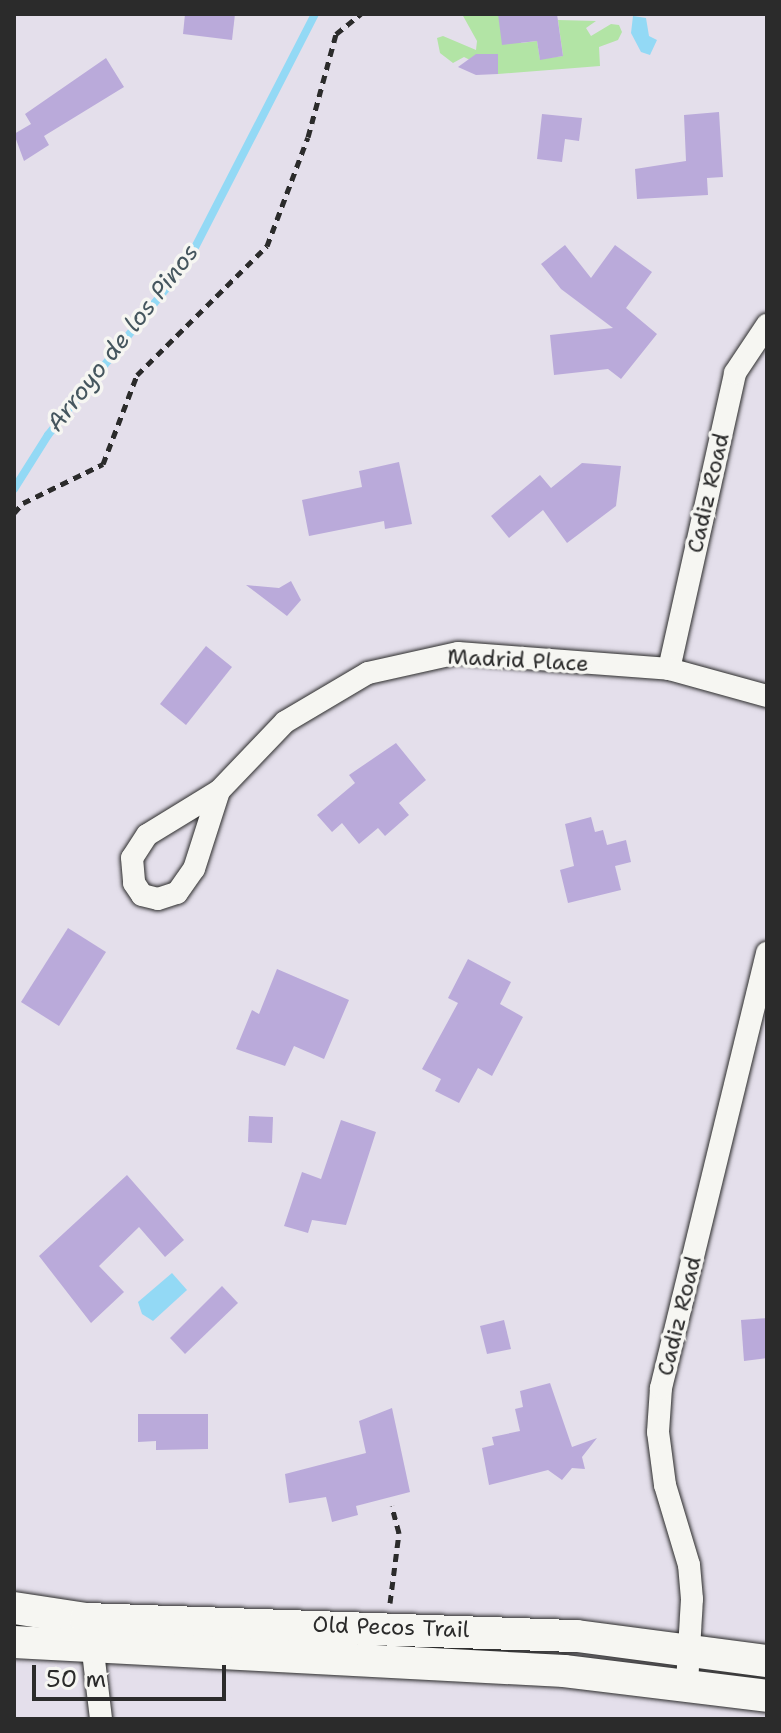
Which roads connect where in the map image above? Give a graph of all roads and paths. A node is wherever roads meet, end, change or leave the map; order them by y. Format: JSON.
{"nodes":[{"id":1,"x":361,"y":14,"type":"edge"},
{"id":2,"x":767,"y":325,"type":"edge"},
{"id":3,"x":14,"y":513,"type":"edge"},
{"id":4,"x":669,"y":669,"type":"junction"},
{"id":5,"x":767,"y":696,"type":"edge"},
{"id":6,"x":219,"y":791,"type":"junction"},
{"id":7,"x":767,"y":953,"type":"edge"},
{"id":8,"x":392,"y":1506,"type":"dead end"},
{"id":9,"x":14,"y":1608,"type":"edge"},
{"id":10,"x":389,"y":1612,"type":"dead end"},
{"id":11,"x":86,"y":1619,"type":"junction"},
{"id":12,"x":14,"y":1642,"type":"edge"},
{"id":13,"x":689,"y":1648,"type":"junction"},
{"id":14,"x":96,"y":1650,"type":"junction"},
{"id":15,"x":767,"y":1661,"type":"edge"},
{"id":16,"x":687,"y":1683,"type":"junction"},
{"id":17,"x":767,"y":1696,"type":"edge"},
{"id":18,"x":101,"y":1719,"type":"edge"}],
"edges":[{"from":1,"to":3,"type":"path"},
{"from":2,"to":4,"type":"street","name":"Cadiz Road"},
{"from":4,"to":5,"type":"street","name":"Madrid Place"},
{"from":4,"to":6,"type":"street","name":"Madrid Place"},
{"from":6,"to":6,"type":"street","name":"Madrid Place"},
{"from":7,"to":13,"type":"street","name":"Cadiz Road"},
{"from":8,"to":10,"type":"path"},
{"from":9,"to":11,"type":"main road","name":"Old Pecos Trail"},
{"from":11,"to":13,"type":"main road","name":"Old Pecos Trail"},
{"from":11,"to":14,"type":"street"},
{"from":12,"to":14,"type":"main road","name":"Old Pecos Trail"},
{"from":13,"to":15,"type":"main road","name":"Old Pecos Trail"},
{"from":13,"to":16,"type":"street","name":"Cadiz Road"},
{"from":14,"to":16,"type":"main road","name":"Old Pecos Trail"},
{"from":14,"to":18,"type":"street"},
{"from":16,"to":17,"type":"main road","name":"Old Pecos Trail"}]}
